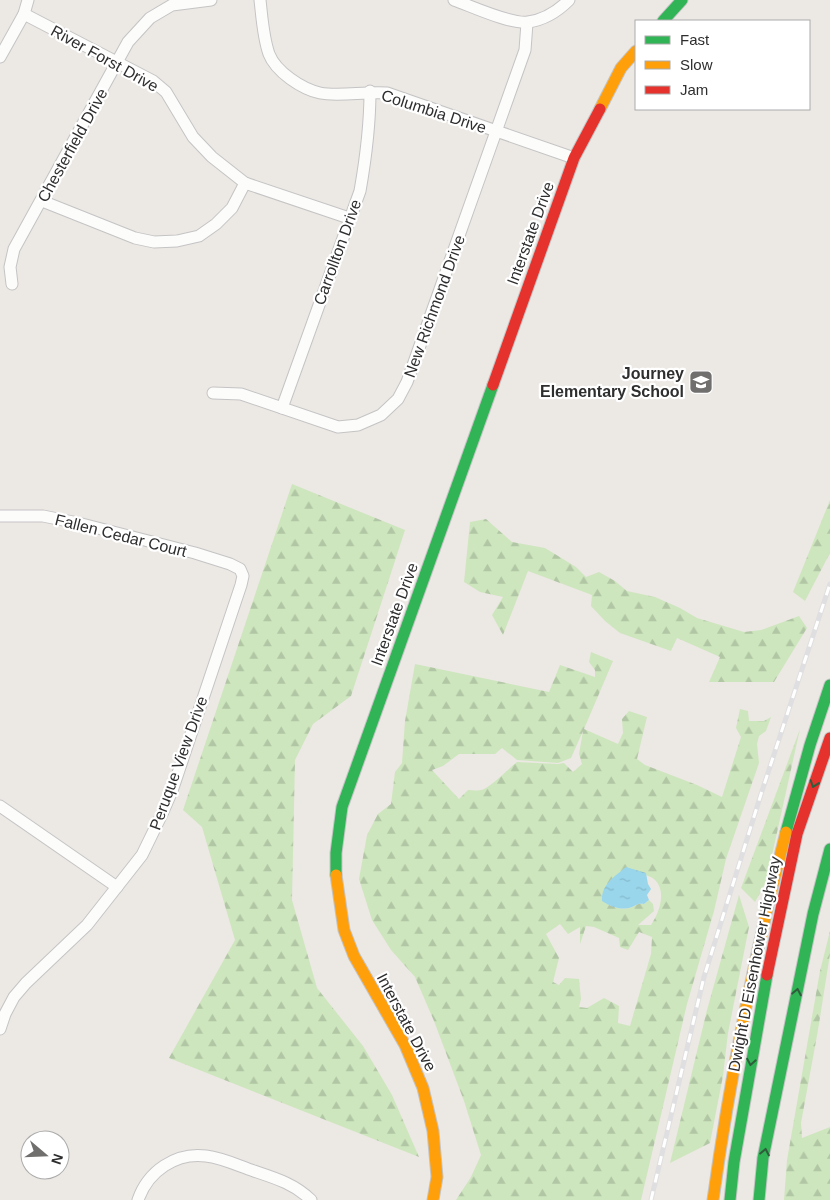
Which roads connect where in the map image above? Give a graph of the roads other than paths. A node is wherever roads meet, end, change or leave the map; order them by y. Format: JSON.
{"nodes":[{"id":1,"x":28,"y":0,"type":"edge"},
{"id":2,"x":211,"y":0,"type":"edge"},
{"id":3,"x":260,"y":0,"type":"edge"},
{"id":4,"x":454,"y":0,"type":"edge"},
{"id":5,"x":569,"y":0,"type":"edge"},
{"id":6,"x":682,"y":0,"type":"edge"},
{"id":7,"x":24,"y":14,"type":"junction"},
{"id":8,"x":664,"y":20,"type":"edge"},
{"id":9,"x":527,"y":23,"type":"junction"},
{"id":10,"x":635,"y":52,"type":"edge"},
{"id":11,"x":0,"y":56,"type":"edge"},
{"id":12,"x":117,"y":62,"type":"junction"},
{"id":13,"x":370,"y":91,"type":"junction"},
{"id":14,"x":496,"y":131,"type":"junction"},
{"id":15,"x":574,"y":158,"type":"junction"},
{"id":16,"x":245,"y":183,"type":"junction"},
{"id":17,"x":42,"y":201,"type":"junction"},
{"id":18,"x":349,"y":218,"type":"junction"},
{"id":19,"x":12,"y":284,"type":"dead end"},
{"id":20,"x":213,"y":393,"type":"dead end"},
{"id":21,"x":282,"y":408,"type":"junction"},
{"id":22,"x":0,"y":516,"type":"edge"},
{"id":23,"x":240,"y":569,"type":"joint"},
{"id":24,"x":830,"y":684,"type":"edge"},
{"id":25,"x":830,"y":738,"type":"edge"},
{"id":26,"x":0,"y":806,"type":"edge"},
{"id":27,"x":830,"y":849,"type":"edge"},
{"id":28,"x":117,"y":888,"type":"junction"},
{"id":29,"x":0,"y":1029,"type":"edge"},
{"id":30,"x":138,"y":1200,"type":"edge"},
{"id":31,"x":311,"y":1200,"type":"edge"},
{"id":32,"x":433,"y":1200,"type":"edge"},
{"id":33,"x":713,"y":1200,"type":"edge"},
{"id":34,"x":730,"y":1200,"type":"edge"},
{"id":35,"x":759,"y":1200,"type":"edge"}],
"edges":[{"from":1,"to":7,"type":"street"},
{"from":2,"to":12,"type":"street","name":"Chesterfield Drive"},
{"from":3,"to":13,"type":"street","name":"Columbia Drive"},
{"from":4,"to":9,"type":"street"},
{"from":5,"to":9,"type":"street"},
{"from":6,"to":8,"type":"main road"},
{"from":7,"to":11,"type":"street"},
{"from":7,"to":12,"type":"street","name":"River Forst Drive"},
{"from":9,"to":14,"type":"street","name":"New Richmond Drive"},
{"from":10,"to":15,"type":"main road","name":"Interstate Drive"},
{"from":12,"to":16,"type":"street","name":"River Forst Drive"},
{"from":12,"to":17,"type":"street","name":"Chesterfield Drive"},
{"from":13,"to":14,"type":"street","name":"Columbia Drive"},
{"from":13,"to":18,"type":"street","name":"Carrollton Drive"},
{"from":14,"to":15,"type":"street","name":"Columbia Drive"},
{"from":14,"to":21,"type":"street","name":"New Richmond Drive"},
{"from":15,"to":32,"type":"main road","name":"Interstate Drive"},
{"from":16,"to":17,"type":"street"},
{"from":16,"to":18,"type":"street","name":"River Forst Drive"},
{"from":17,"to":19,"type":"street","name":"Chesterfield Drive"},
{"from":18,"to":21,"type":"street","name":"Carrollton Drive"},
{"from":20,"to":21,"type":"street","name":"New Richmond Drive"},
{"from":22,"to":23,"type":"street","name":"Fallen Cedar Court"},
{"from":23,"to":28,"type":"street","name":"Peruque View Drive"},
{"from":24,"to":33,"type":"main road"},
{"from":25,"to":34,"type":"main road","name":"Dwight D Eisenhower Highway","one_way":true},
{"from":26,"to":28,"type":"street"},
{"from":35,"to":27,"type":"main road","one_way":true},
{"from":28,"to":29,"type":"street","name":"Peruque View Drive"},
{"from":30,"to":31,"type":"street"}]}
